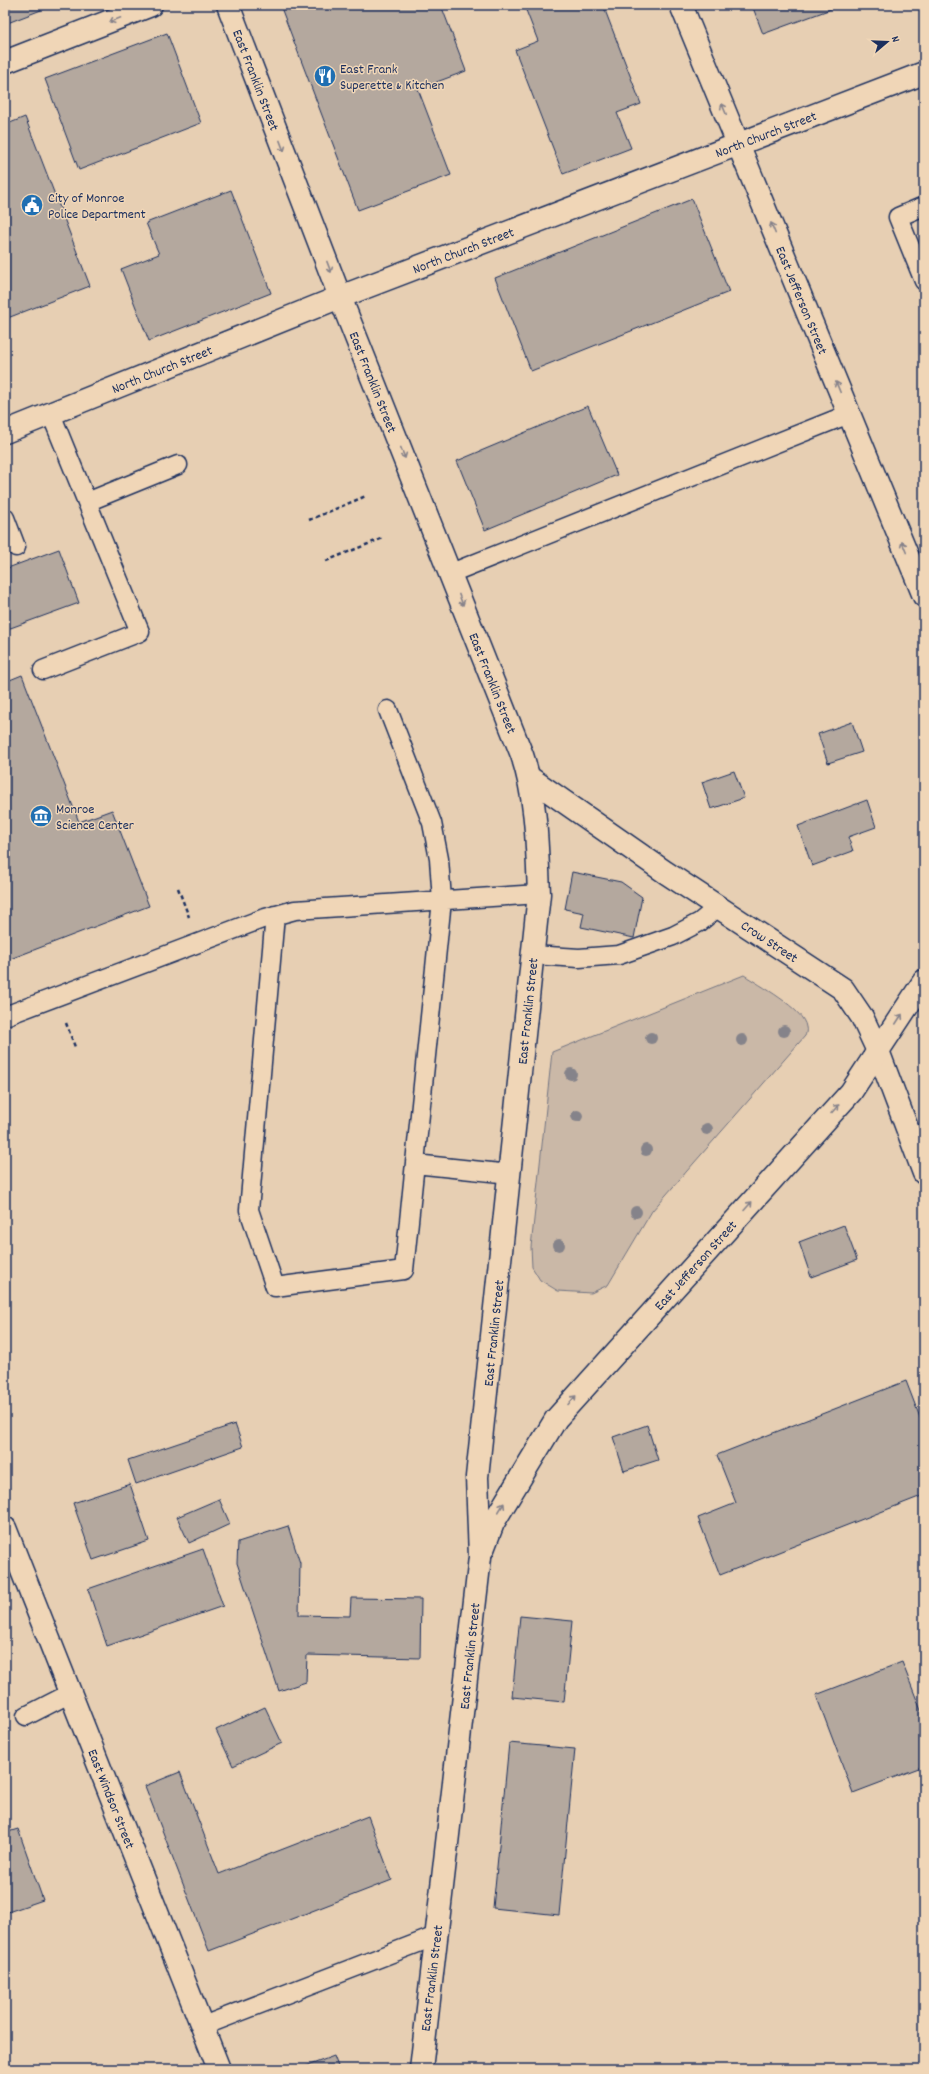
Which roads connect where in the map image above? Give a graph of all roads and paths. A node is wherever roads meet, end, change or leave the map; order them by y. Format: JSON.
{"nodes":[{"id":1,"x":152,"y":5,"type":"edge"},
{"id":2,"x":228,"y":5,"type":"edge"},
{"id":3,"x":681,"y":5,"type":"edge"},
{"id":4,"x":5,"y":62,"type":"edge"},
{"id":5,"x":924,"y":73,"type":"edge"},
{"id":6,"x":739,"y":145,"type":"junction"},
{"id":7,"x":924,"y":206,"type":"edge"},
{"id":8,"x":924,"y":281,"type":"edge"},
{"id":9,"x":340,"y":296,"type":"junction"},
{"id":10,"x":51,"y":414,"type":"junction"},
{"id":11,"x":849,"y":414,"type":"junction"},
{"id":12,"x":5,"y":432,"type":"edge"},
{"id":13,"x":178,"y":465,"type":"dead end"},
{"id":14,"x":366,"y":496,"type":"dead end"},
{"id":15,"x":87,"y":502,"type":"junction"},
{"id":16,"x":5,"y":518,"type":"edge"},
{"id":17,"x":309,"y":520,"type":"dead end"},
{"id":18,"x":382,"y":538,"type":"dead end"},
{"id":19,"x":16,"y":547,"type":"dead end"},
{"id":20,"x":326,"y":561,"type":"dead end"},
{"id":21,"x":919,"y":567,"type":"edge"},
{"id":22,"x":451,"y":573,"type":"junction"},
{"id":23,"x":924,"y":596,"type":"edge"},
{"id":24,"x":43,"y":670,"type":"dead end"},
{"id":25,"x":388,"y":710,"type":"dead end"},
{"id":26,"x":530,"y":778,"type":"junction"},
{"id":27,"x":539,"y":894,"type":"junction"},
{"id":28,"x":442,"y":900,"type":"junction"},
{"id":29,"x":718,"y":907,"type":"junction"},
{"id":30,"x":275,"y":915,"type":"junction"},
{"id":31,"x":533,"y":955,"type":"junction"},
{"id":32,"x":924,"y":981,"type":"edge"},
{"id":33,"x":5,"y":1016,"type":"edge"},
{"id":34,"x":878,"y":1051,"type":"junction"},
{"id":35,"x":415,"y":1164,"type":"junction"},
{"id":36,"x":924,"y":1173,"type":"edge"},
{"id":37,"x":510,"y":1174,"type":"junction"},
{"id":38,"x":5,"y":1528,"type":"edge"},
{"id":39,"x":480,"y":1557,"type":"junction"},
{"id":40,"x":69,"y":1694,"type":"junction"},
{"id":41,"x":26,"y":1716,"type":"dead end"},
{"id":42,"x":436,"y":1936,"type":"junction"},
{"id":43,"x":203,"y":2026,"type":"junction"},
{"id":44,"x":219,"y":2069,"type":"edge"},
{"id":45,"x":421,"y":2069,"type":"edge"}],
"edges":[{"from":1,"to":4,"type":"main road","one_way":true},
{"from":2,"to":9,"type":"main road","name":"East Franklin Street","one_way":true},
{"from":6,"to":3,"type":"main road","name":"East Jefferson Street","one_way":true},
{"from":5,"to":6,"type":"main road","name":"North Church Street"},
{"from":6,"to":9,"type":"main road","name":"North Church Street"},
{"from":11,"to":6,"type":"main road","name":"East Jefferson Street","one_way":true},
{"from":7,"to":8,"type":"lane"},
{"from":9,"to":10,"type":"main road","name":"North Church Street"},
{"from":9,"to":22,"type":"main road","name":"East Franklin Street","one_way":true},
{"from":10,"to":12,"type":"main road","name":"North Church Street"},
{"from":10,"to":15,"type":"lane"},
{"from":21,"to":11,"type":"main road","name":"East Jefferson Street","one_way":true},
{"from":11,"to":22,"type":"lane"},
{"from":13,"to":15,"type":"lane"},
{"from":14,"to":17,"type":"path"},
{"from":15,"to":24,"type":"lane"},
{"from":16,"to":19,"type":"lane"},
{"from":18,"to":20,"type":"path"},
{"from":21,"to":23,"type":"main road","name":"East Jefferson Street"},
{"from":22,"to":26,"type":"main road","name":"East Franklin Street","one_way":true},
{"from":25,"to":28,"type":"lane"},
{"from":26,"to":27,"type":"main road","name":"East Franklin Street"},
{"from":26,"to":29,"type":"main road","name":"Crow Street"},
{"from":27,"to":28,"type":"lane"},
{"from":27,"to":31,"type":"main road","name":"East Franklin Street"},
{"from":28,"to":30,"type":"lane"},
{"from":28,"to":35,"type":"lane"},
{"from":29,"to":31,"type":"lane"},
{"from":29,"to":34,"type":"main road","name":"Crow Street"},
{"from":30,"to":33,"type":"lane"},
{"from":30,"to":35,"type":"lane"},
{"from":31,"to":37,"type":"main road","name":"East Franklin Street"},
{"from":34,"to":32,"type":"main road","name":"East Jefferson Street","one_way":true},
{"from":34,"to":36,"type":"main road","name":"Crow Street"},
{"from":39,"to":34,"type":"main road","name":"East Jefferson Street","one_way":true},
{"from":35,"to":37,"type":"lane"},
{"from":37,"to":39,"type":"main road","name":"East Franklin Street"},
{"from":38,"to":40,"type":"main road","name":"East Windsor Street"},
{"from":39,"to":42,"type":"main road","name":"East Franklin Street"},
{"from":40,"to":41,"type":"lane"},
{"from":40,"to":43,"type":"main road","name":"East Windsor Street"},
{"from":42,"to":43,"type":"lane"},
{"from":42,"to":45,"type":"main road","name":"East Franklin Street"},
{"from":43,"to":44,"type":"main road","name":"East Windsor Street"}]}
